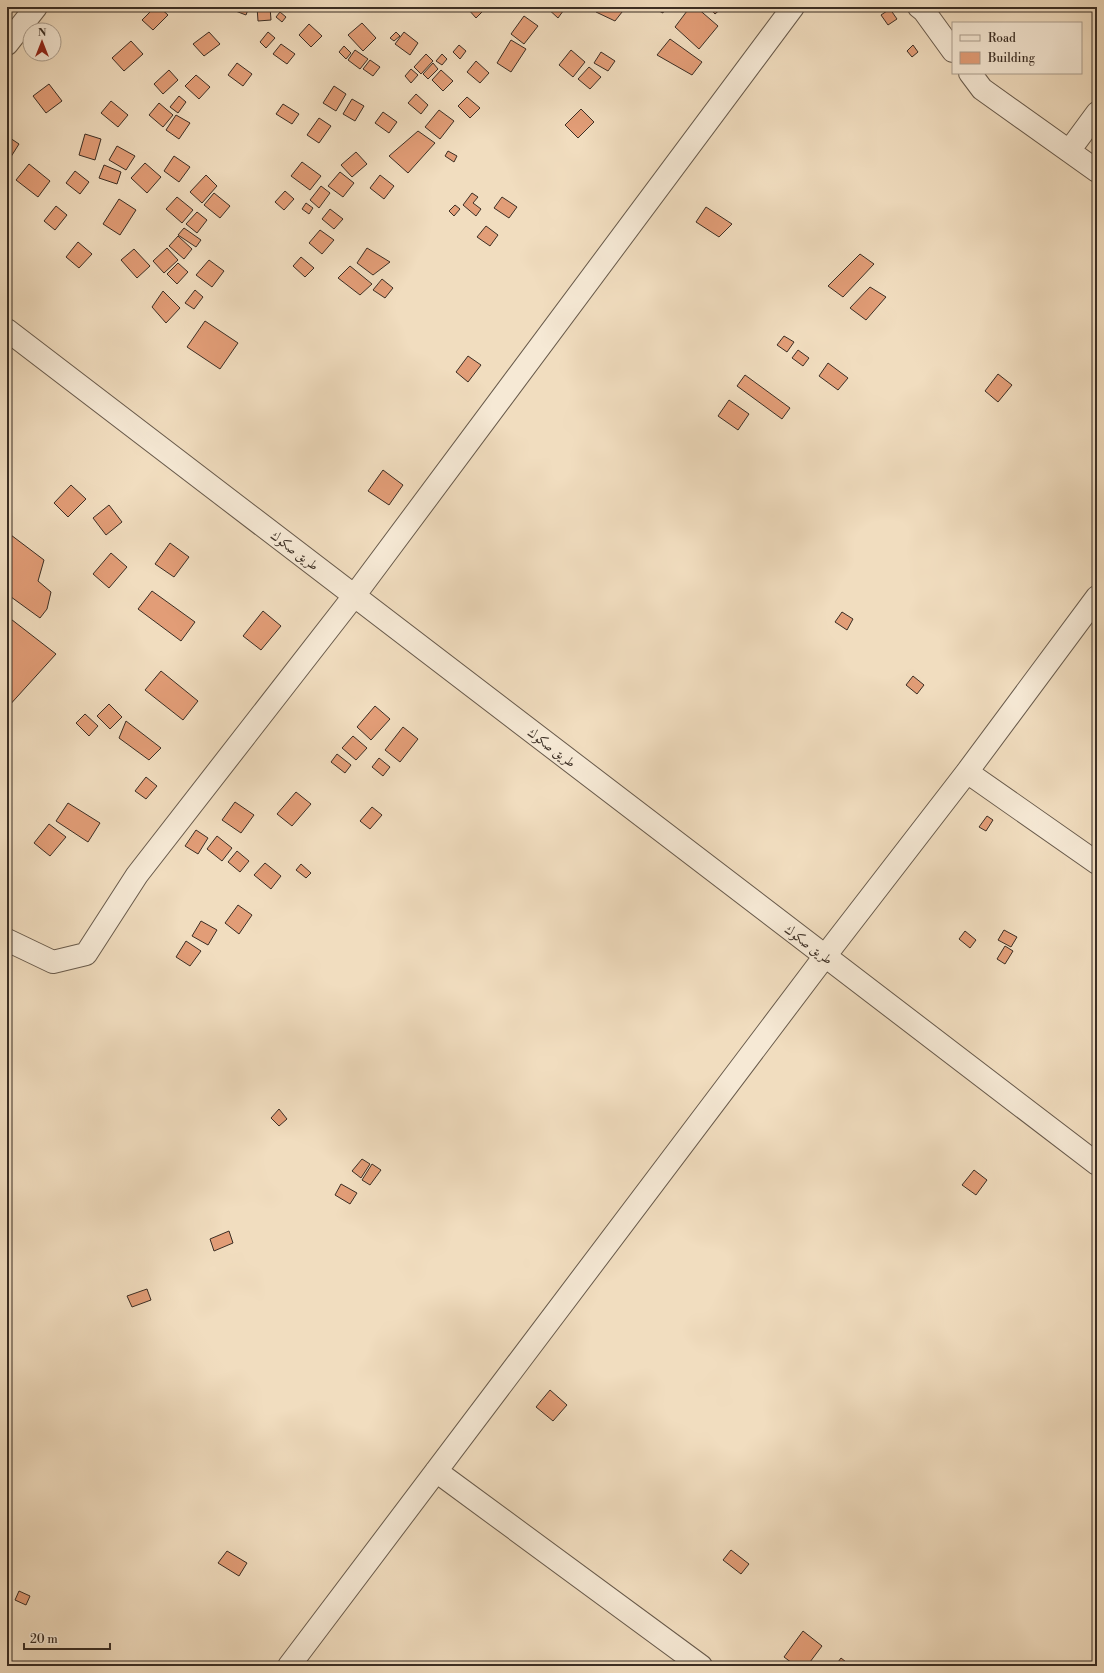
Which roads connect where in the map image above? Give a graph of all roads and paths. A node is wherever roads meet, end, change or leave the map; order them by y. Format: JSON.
{"nodes":[{"id":1,"x":36,"y":7,"type":"edge"},
{"id":2,"x":793,"y":7,"type":"edge"},
{"id":3,"x":918,"y":7,"type":"edge"},
{"id":4,"x":7,"y":44,"type":"edge"},
{"id":5,"x":952,"y":50,"type":"edge"},
{"id":6,"x":971,"y":74,"type":"edge"},
{"id":7,"x":1097,"y":113,"type":"edge"},
{"id":8,"x":1069,"y":151,"type":"junction"},
{"id":9,"x":1097,"y":171,"type":"edge"},
{"id":10,"x":7,"y":330,"type":"edge"},
{"id":11,"x":354,"y":596,"type":"junction"},
{"id":12,"x":1097,"y":597,"type":"edge"},
{"id":13,"x":967,"y":772,"type":"junction"},
{"id":14,"x":1097,"y":863,"type":"edge"},
{"id":15,"x":7,"y":940,"type":"edge"},
{"id":16,"x":825,"y":956,"type":"junction"},
{"id":17,"x":1097,"y":1164,"type":"edge"},
{"id":18,"x":436,"y":1471,"type":"junction"},
{"id":19,"x":289,"y":1666,"type":"edge"},
{"id":20,"x":701,"y":1666,"type":"edge"}],
"edges":[{"from":1,"to":4,"type":"street"},
{"from":2,"to":11,"type":"street"},
{"from":3,"to":5,"type":"street"},
{"from":6,"to":8,"type":"street"},
{"from":7,"to":8,"type":"street"},
{"from":8,"to":9,"type":"street"},
{"from":10,"to":11,"type":"street","name":"طريق صكوك"},
{"from":11,"to":15,"type":"street"},
{"from":11,"to":16,"type":"street","name":"طريق صكوك"},
{"from":12,"to":13,"type":"street"},
{"from":13,"to":14,"type":"street"},
{"from":13,"to":16,"type":"street"},
{"from":16,"to":17,"type":"street","name":"طريق صكوك"},
{"from":16,"to":18,"type":"street"},
{"from":18,"to":19,"type":"street"},
{"from":18,"to":20,"type":"street"}]}
